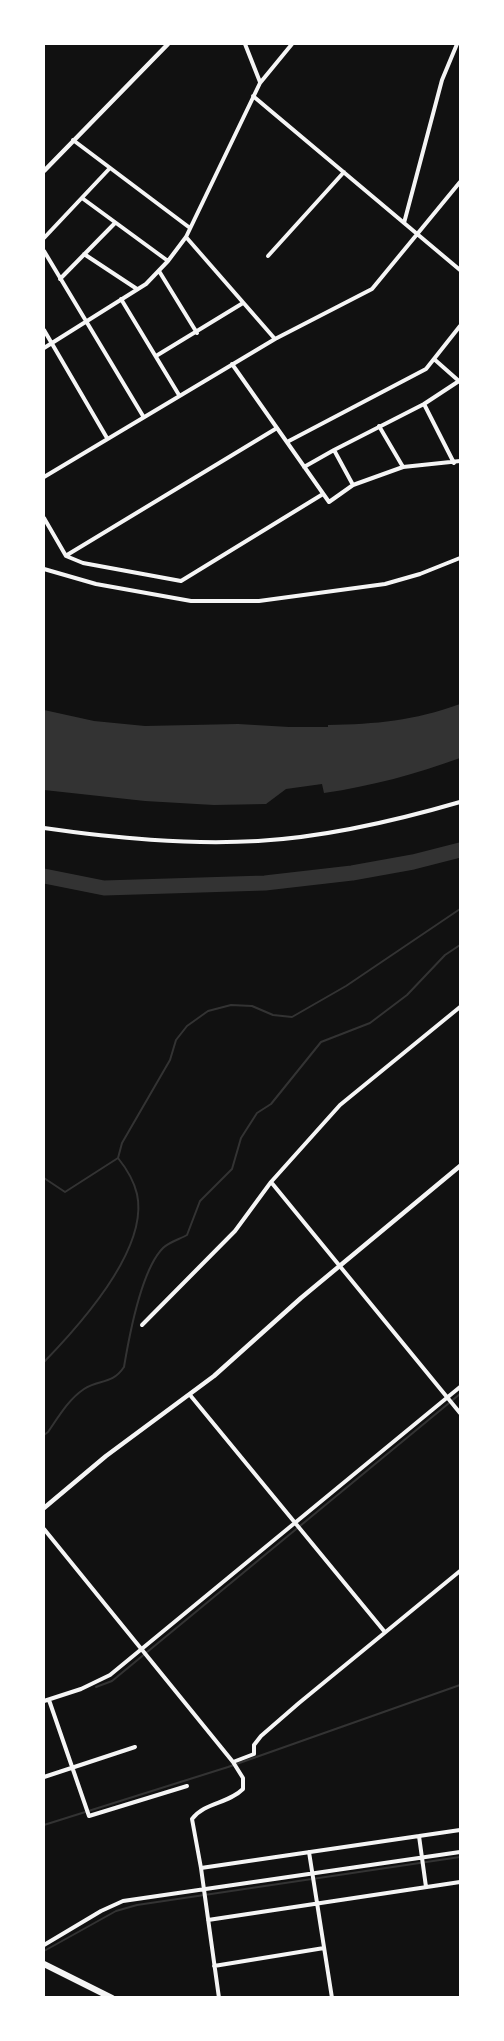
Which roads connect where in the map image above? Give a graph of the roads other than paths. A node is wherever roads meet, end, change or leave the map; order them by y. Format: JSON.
{"nodes":[{"id":1,"x":168,"y":44,"type":"edge"},
{"id":2,"x":245,"y":44,"type":"edge"},
{"id":3,"x":292,"y":44,"type":"edge"},
{"id":4,"x":457,"y":44,"type":"edge"},
{"id":5,"x":260,"y":83,"type":"junction"},
{"id":6,"x":254,"y":96,"type":"junction"},
{"id":7,"x":73,"y":140,"type":"junction"},
{"id":8,"x":110,"y":168,"type":"junction"},
{"id":9,"x":44,"y":171,"type":"edge"},
{"id":10,"x":344,"y":172,"type":"junction"},
{"id":11,"x":460,"y":182,"type":"edge"},
{"id":12,"x":82,"y":198,"type":"junction"},
{"id":13,"x":115,"y":223,"type":"junction"},
{"id":14,"x":404,"y":223,"type":"junction"},
{"id":15,"x":190,"y":228,"type":"junction"},
{"id":16,"x":417,"y":233,"type":"junction"},
{"id":17,"x":186,"y":237,"type":"junction"},
{"id":18,"x":44,"y":238,"type":"edge"},
{"id":19,"x":44,"y":251,"type":"edge"},
{"id":20,"x":84,"y":254,"type":"junction"},
{"id":21,"x":268,"y":256,"type":"dead end"},
{"id":22,"x":168,"y":261,"type":"junction"},
{"id":23,"x":460,"y":270,"type":"edge"},
{"id":24,"x":159,"y":271,"type":"junction"},
{"id":25,"x":60,"y":279,"type":"junction"},
{"id":26,"x":137,"y":289,"type":"junction"},
{"id":27,"x":121,"y":299,"type":"junction"},
{"id":28,"x":243,"y":303,"type":"junction"},
{"id":29,"x":86,"y":322,"type":"junction"},
{"id":30,"x":460,"y":326,"type":"edge"},
{"id":31,"x":44,"y":330,"type":"edge"},
{"id":32,"x":196,"y":333,"type":"junction"},
{"id":33,"x":275,"y":339,"type":"junction"},
{"id":34,"x":51,"y":343,"type":"junction"},
{"id":35,"x":44,"y":348,"type":"edge"},
{"id":36,"x":156,"y":356,"type":"junction"},
{"id":37,"x":434,"y":359,"type":"junction"},
{"id":38,"x":231,"y":364,"type":"junction"},
{"id":39,"x":460,"y":382,"type":"edge"},
{"id":40,"x":179,"y":395,"type":"junction"},
{"id":41,"x":424,"y":404,"type":"junction"},
{"id":42,"x":143,"y":416,"type":"junction"},
{"id":43,"x":380,"y":426,"type":"junction"},
{"id":44,"x":277,"y":428,"type":"junction"},
{"id":45,"x":108,"y":438,"type":"junction"},
{"id":46,"x":287,"y":442,"type":"junction"},
{"id":47,"x":334,"y":450,"type":"junction"},
{"id":48,"x":460,"y":461,"type":"edge"},
{"id":49,"x":454,"y":463,"type":"junction"},
{"id":50,"x":403,"y":466,"type":"junction"},
{"id":51,"x":304,"y":467,"type":"junction"},
{"id":52,"x":44,"y":477,"type":"edge"},
{"id":53,"x":354,"y":485,"type":"junction"},
{"id":54,"x":323,"y":494,"type":"junction"},
{"id":55,"x":44,"y":518,"type":"edge"},
{"id":56,"x":66,"y":556,"type":"junction"},
{"id":57,"x":460,"y":558,"type":"edge"},
{"id":58,"x":44,"y":569,"type":"edge"},
{"id":59,"x":460,"y":802,"type":"edge"},
{"id":60,"x":44,"y":828,"type":"edge"},
{"id":61,"x":460,"y":1006,"type":"edge"},
{"id":62,"x":460,"y":1166,"type":"edge"},
{"id":63,"x":271,"y":1182,"type":"junction"},
{"id":64,"x":340,"y":1265,"type":"junction"},
{"id":65,"x":142,"y":1325,"type":"dead end"},
{"id":66,"x":460,"y":1387,"type":"edge"},
{"id":67,"x":190,"y":1395,"type":"junction"},
{"id":68,"x":449,"y":1399,"type":"junction"},
{"id":69,"x":460,"y":1413,"type":"edge"},
{"id":70,"x":44,"y":1508,"type":"edge"},
{"id":71,"x":298,"y":1526,"type":"junction"},
{"id":72,"x":44,"y":1529,"type":"edge"},
{"id":73,"x":460,"y":1571,"type":"edge"},
{"id":74,"x":384,"y":1631,"type":"junction"},
{"id":75,"x":144,"y":1652,"type":"junction"},
{"id":76,"x":49,"y":1700,"type":"junction"},
{"id":77,"x":44,"y":1701,"type":"edge"},
{"id":78,"x":135,"y":1747,"type":"dead end"},
{"id":79,"x":233,"y":1762,"type":"junction"},
{"id":80,"x":72,"y":1768,"type":"junction"},
{"id":81,"x":44,"y":1777,"type":"edge"},
{"id":82,"x":187,"y":1786,"type":"dead end"},
{"id":83,"x":460,"y":1830,"type":"edge"},
{"id":84,"x":419,"y":1836,"type":"junction"},
{"id":85,"x":309,"y":1852,"type":"junction"},
{"id":86,"x":460,"y":1852,"type":"edge"},
{"id":87,"x":422,"y":1858,"type":"junction"},
{"id":88,"x":201,"y":1868,"type":"junction"},
{"id":89,"x":312,"y":1874,"type":"junction"},
{"id":90,"x":460,"y":1882,"type":"edge"},
{"id":91,"x":426,"y":1887,"type":"junction"},
{"id":92,"x":204,"y":1890,"type":"junction"},
{"id":93,"x":317,"y":1904,"type":"junction"},
{"id":94,"x":208,"y":1920,"type":"junction"},
{"id":95,"x":44,"y":1945,"type":"edge"},
{"id":96,"x":324,"y":1948,"type":"junction"},
{"id":97,"x":44,"y":1964,"type":"edge"},
{"id":98,"x":214,"y":1966,"type":"junction"},
{"id":99,"x":112,"y":1998,"type":"edge"},
{"id":100,"x":219,"y":1998,"type":"edge"},
{"id":101,"x":332,"y":1998,"type":"edge"}],
"edges":[{"from":1,"to":7,"type":"street"},
{"from":2,"to":5,"type":"street"},
{"from":3,"to":5,"type":"street"},
{"from":4,"to":14,"type":"street"},
{"from":5,"to":6,"type":"street"},
{"from":6,"to":10,"type":"street"},
{"from":6,"to":15,"type":"street"},
{"from":7,"to":8,"type":"street"},
{"from":7,"to":9,"type":"street"},
{"from":8,"to":12,"type":"street"},
{"from":8,"to":15,"type":"street"},
{"from":10,"to":14,"type":"street"},
{"from":10,"to":21,"type":"street"},
{"from":11,"to":16,"type":"street"},
{"from":12,"to":13,"type":"street"},
{"from":12,"to":18,"type":"street"},
{"from":13,"to":20,"type":"street"},
{"from":13,"to":22,"type":"street"},
{"from":14,"to":16,"type":"street"},
{"from":15,"to":17,"type":"street"},
{"from":16,"to":23,"type":"street"},
{"from":16,"to":33,"type":"street"},
{"from":17,"to":22,"type":"street"},
{"from":17,"to":28,"type":"street"},
{"from":19,"to":25,"type":"street"},
{"from":20,"to":25,"type":"street"},
{"from":20,"to":26,"type":"street"},
{"from":22,"to":24,"type":"street"},
{"from":24,"to":26,"type":"street"},
{"from":24,"to":32,"type":"street"},
{"from":25,"to":29,"type":"street"},
{"from":26,"to":27,"type":"street"},
{"from":27,"to":29,"type":"street"},
{"from":27,"to":36,"type":"street"},
{"from":28,"to":32,"type":"street"},
{"from":28,"to":33,"type":"street"},
{"from":29,"to":34,"type":"street"},
{"from":29,"to":42,"type":"street"},
{"from":30,"to":37,"type":"street"},
{"from":31,"to":34,"type":"street"},
{"from":32,"to":36,"type":"street"},
{"from":33,"to":38,"type":"street"},
{"from":34,"to":35,"type":"street"},
{"from":34,"to":45,"type":"street"},
{"from":36,"to":40,"type":"street"},
{"from":37,"to":39,"type":"street"},
{"from":37,"to":46,"type":"street"},
{"from":38,"to":40,"type":"street"},
{"from":38,"to":44,"type":"street"},
{"from":39,"to":41,"type":"street"},
{"from":40,"to":42,"type":"street"},
{"from":41,"to":43,"type":"street"},
{"from":41,"to":49,"type":"street"},
{"from":42,"to":45,"type":"street"},
{"from":43,"to":47,"type":"street"},
{"from":43,"to":50,"type":"street"},
{"from":44,"to":46,"type":"street"},
{"from":44,"to":56,"type":"street"},
{"from":45,"to":52,"type":"street"},
{"from":46,"to":51,"type":"street"},
{"from":47,"to":51,"type":"street"},
{"from":47,"to":53,"type":"street"},
{"from":48,"to":49,"type":"street"},
{"from":49,"to":50,"type":"street"},
{"from":50,"to":53,"type":"street"},
{"from":51,"to":54,"type":"street"},
{"from":53,"to":54,"type":"street"},
{"from":54,"to":56,"type":"street"},
{"from":55,"to":56,"type":"street"},
{"from":57,"to":58,"type":"street"},
{"from":59,"to":60,"type":"street"},
{"from":61,"to":63,"type":"street"},
{"from":62,"to":64,"type":"street"},
{"from":63,"to":64,"type":"street"},
{"from":63,"to":65,"type":"street"},
{"from":64,"to":67,"type":"street"},
{"from":64,"to":68,"type":"street"},
{"from":66,"to":68,"type":"street"},
{"from":67,"to":70,"type":"street"},
{"from":67,"to":71,"type":"street"},
{"from":68,"to":69,"type":"street"},
{"from":68,"to":71,"type":"street"},
{"from":71,"to":74,"type":"street"},
{"from":71,"to":75,"type":"street"},
{"from":72,"to":75,"type":"street"},
{"from":73,"to":74,"type":"street"},
{"from":74,"to":79,"type":"street"},
{"from":75,"to":76,"type":"street"},
{"from":75,"to":79,"type":"street"},
{"from":76,"to":77,"type":"street"},
{"from":76,"to":80,"type":"street"},
{"from":78,"to":80,"type":"street"},
{"from":79,"to":88,"type":"street"},
{"from":80,"to":81,"type":"street"},
{"from":80,"to":82,"type":"street"},
{"from":83,"to":84,"type":"street"},
{"from":84,"to":85,"type":"street"},
{"from":84,"to":87,"type":"street"},
{"from":85,"to":88,"type":"street"},
{"from":85,"to":89,"type":"street"},
{"from":86,"to":87,"type":"street"},
{"from":87,"to":89,"type":"street"},
{"from":87,"to":91,"type":"street"},
{"from":88,"to":92,"type":"street"},
{"from":89,"to":92,"type":"street"},
{"from":89,"to":93,"type":"street"},
{"from":90,"to":91,"type":"street"},
{"from":91,"to":93,"type":"street"},
{"from":92,"to":94,"type":"street"},
{"from":92,"to":95,"type":"street"},
{"from":93,"to":94,"type":"street"},
{"from":93,"to":96,"type":"street"},
{"from":94,"to":98,"type":"street"},
{"from":96,"to":98,"type":"street"},
{"from":96,"to":101,"type":"street"},
{"from":97,"to":99,"type":"highway"},
{"from":98,"to":100,"type":"street"}]}
